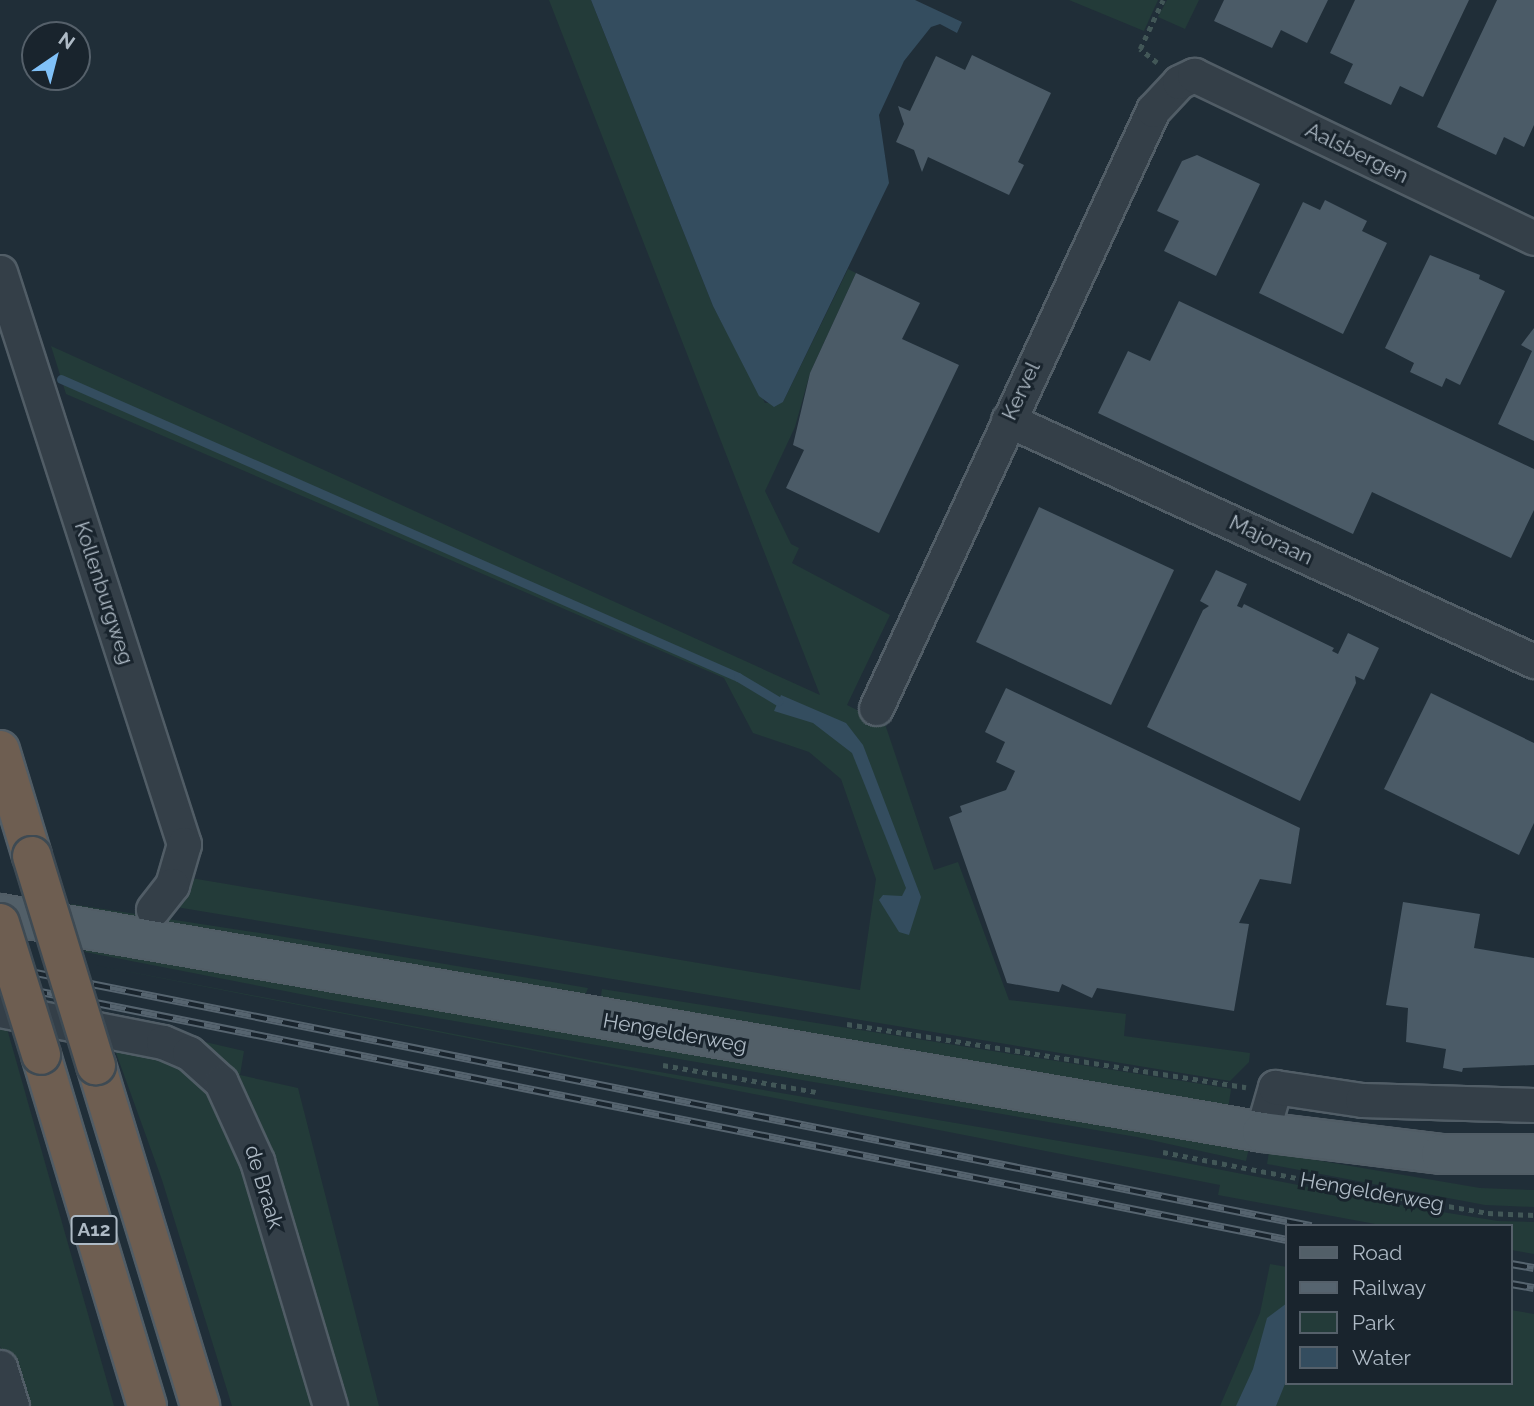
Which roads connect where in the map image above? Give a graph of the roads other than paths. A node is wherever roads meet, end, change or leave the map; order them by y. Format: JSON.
{"nodes":[{"id":1,"x":1179,"y":82,"type":"joint"},
{"id":2,"x":1534,"y":238,"type":"edge"},
{"id":3,"x":0,"y":272,"type":"edge"},
{"id":4,"x":1008,"y":420,"type":"junction"},
{"id":5,"x":1534,"y":661,"type":"edge"},
{"id":6,"x":876,"y":708,"type":"dead end"},
{"id":7,"x":0,"y":750,"type":"edge"},
{"id":8,"x":153,"y":909,"type":"dead end"},
{"id":9,"x":0,"y":914,"type":"edge"},
{"id":10,"x":0,"y":923,"type":"edge"},
{"id":11,"x":0,"y":1010,"type":"edge"},
{"id":12,"x":1534,"y":1105,"type":"edge"},
{"id":13,"x":1262,"y":1132,"type":"junction"},
{"id":14,"x":1534,"y":1154,"type":"edge"},
{"id":15,"x":0,"y":1367,"type":"edge"},
{"id":16,"x":12,"y":1406,"type":"edge"},
{"id":17,"x":147,"y":1406,"type":"edge"},
{"id":18,"x":200,"y":1406,"type":"edge"},
{"id":19,"x":330,"y":1406,"type":"edge"}],
"edges":[{"from":1,"to":2,"type":"street","name":"Aalsbergen"},
{"from":1,"to":4,"type":"street","name":"Kervel"},
{"from":3,"to":8,"type":"street","name":"Kollenburgweg"},
{"from":4,"to":5,"type":"street","name":"Majoraan"},
{"from":4,"to":6,"type":"street","name":"Kervel"},
{"from":7,"to":18,"type":"highway","number":"A12","bridge":true},
{"from":9,"to":13,"type":"main road","name":"Hengelderweg"},
{"from":10,"to":17,"type":"highway","number":"A12","bridge":true},
{"from":11,"to":19,"type":"street","name":"de Braak"},
{"from":12,"to":13,"type":"street"},
{"from":13,"to":14,"type":"main road","name":"Hengelderweg"},
{"from":15,"to":16,"type":"street"}]}
